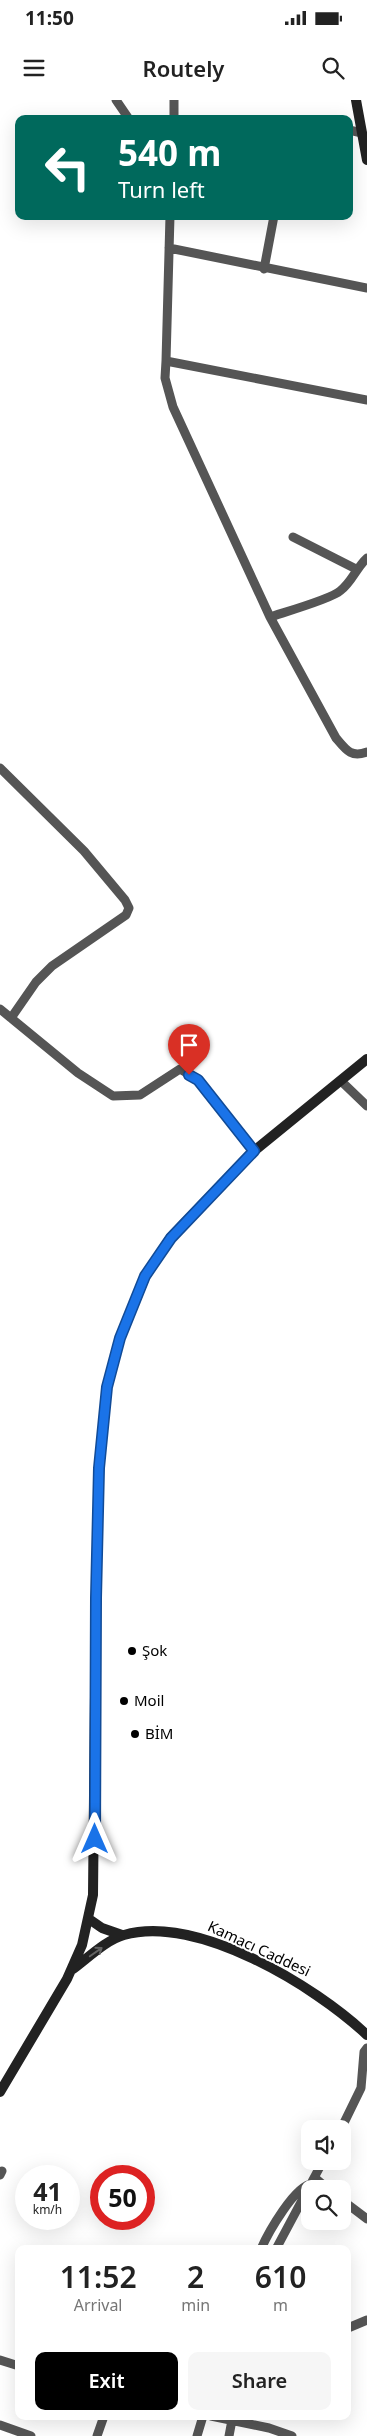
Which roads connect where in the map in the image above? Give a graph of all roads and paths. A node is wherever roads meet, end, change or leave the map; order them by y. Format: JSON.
{"nodes":[{"id":1,"x":116,"y":100,"type":"edge"},
{"id":2,"x":174,"y":100,"type":"edge"},
{"id":3,"x":356,"y":100,"type":"edge"},
{"id":4,"x":126,"y":115,"type":"edge"},
{"id":5,"x":174,"y":115,"type":"edge"},
{"id":6,"x":353,"y":131,"type":"edge"},
{"id":7,"x":362,"y":133,"type":"junction"},
{"id":8,"x":367,"y":160,"type":"edge"},
{"id":9,"x":170,"y":220,"type":"edge"},
{"id":10,"x":273,"y":220,"type":"edge"},
{"id":11,"x":169,"y":248,"type":"junction"},
{"id":12,"x":264,"y":269,"type":"junction"},
{"id":13,"x":367,"y":288,"type":"edge"},
{"id":14,"x":166,"y":362,"type":"junction"},
{"id":15,"x":367,"y":400,"type":"edge"},
{"id":16,"x":293,"y":537,"type":"dead end"},
{"id":17,"x":367,"y":558,"type":"edge"},
{"id":18,"x":356,"y":569,"type":"junction"},
{"id":19,"x":270,"y":617,"type":"junction"},
{"id":20,"x":367,"y":752,"type":"edge"},
{"id":21,"x":0,"y":768,"type":"edge"},
{"id":22,"x":0,"y":1009,"type":"edge"},
{"id":23,"x":10,"y":1018,"type":"junction"},
{"id":24,"x":365,"y":1063,"type":"edge"},
{"id":25,"x":341,"y":1081,"type":"junction"},
{"id":26,"x":367,"y":1106,"type":"edge"},
{"id":27,"x":254,"y":1151,"type":"junction"},
{"id":28,"x":89,"y":1919,"type":"junction"},
{"id":29,"x":122,"y":1935,"type":"junction"},
{"id":30,"x":71,"y":1971,"type":"junction"},
{"id":31,"x":367,"y":2035,"type":"edge"},
{"id":32,"x":367,"y":2048,"type":"edge"},
{"id":33,"x":0,"y":2092,"type":"edge"},
{"id":34,"x":345,"y":2120,"type":"edge"},
{"id":35,"x":301,"y":2189,"type":"edge"},
{"id":36,"x":301,"y":2204,"type":"edge"},
{"id":37,"x":351,"y":2207,"type":"edge"},
{"id":38,"x":367,"y":2219,"type":"edge"},
{"id":39,"x":263,"y":2245,"type":"edge"},
{"id":40,"x":278,"y":2245,"type":"edge"},
{"id":41,"x":367,"y":2320,"type":"edge"},
{"id":42,"x":351,"y":2327,"type":"edge"},
{"id":43,"x":0,"y":2360,"type":"edge"},
{"id":44,"x":15,"y":2365,"type":"edge"},
{"id":45,"x":103,"y":2420,"type":"edge"},
{"id":46,"x":202,"y":2420,"type":"edge"},
{"id":47,"x":232,"y":2420,"type":"joint"},
{"id":48,"x":0,"y":2425,"type":"edge"},
{"id":49,"x":268,"y":2432,"type":"edge"},
{"id":50,"x":31,"y":2436,"type":"edge"},
{"id":51,"x":97,"y":2436,"type":"edge"},
{"id":52,"x":198,"y":2436,"type":"edge"},
{"id":53,"x":228,"y":2436,"type":"edge"},
{"id":54,"x":292,"y":2436,"type":"edge"}],
"edges":[{"from":1,"to":4,"type":"street"},
{"from":2,"to":5,"type":"street"},
{"from":3,"to":7,"type":"main road"},
{"from":6,"to":7,"type":"street"},
{"from":7,"to":8,"type":"main road"},
{"from":9,"to":11,"type":"street"},
{"from":10,"to":12,"type":"street"},
{"from":11,"to":12,"type":"street"},
{"from":11,"to":14,"type":"street"},
{"from":12,"to":13,"type":"street"},
{"from":14,"to":15,"type":"street"},
{"from":14,"to":19,"type":"street"},
{"from":16,"to":18,"type":"street"},
{"from":17,"to":18,"type":"street"},
{"from":18,"to":19,"type":"street"},
{"from":19,"to":20,"type":"street"},
{"from":21,"to":23,"type":"street"},
{"from":22,"to":23,"type":"street"},
{"from":23,"to":27,"type":"street"},
{"from":24,"to":25,"type":"main road"},
{"from":25,"to":26,"type":"street"},
{"from":25,"to":27,"type":"main road"},
{"from":27,"to":28,"type":"main road"},
{"from":28,"to":29,"type":"main road","name":"Kamacı Caddesi"},
{"from":28,"to":30,"type":"main road"},
{"from":30,"to":29,"type":"main road","name":"Kamacı Caddesi","one_way":true},
{"from":29,"to":31,"type":"main road","name":"Kamacı Caddesi"},
{"from":30,"to":33,"type":"main road"},
{"from":32,"to":34,"type":"street"},
{"from":35,"to":39,"type":"street"},
{"from":36,"to":40,"type":"street"},
{"from":37,"to":38,"type":"street"},
{"from":41,"to":42,"type":"street"},
{"from":43,"to":44,"type":"street"},
{"from":45,"to":51,"type":"street"},
{"from":46,"to":52,"type":"street"},
{"from":47,"to":49,"type":"street"},
{"from":47,"to":53,"type":"street"},
{"from":48,"to":50,"type":"street"},
{"from":49,"to":54,"type":"street"}]}
